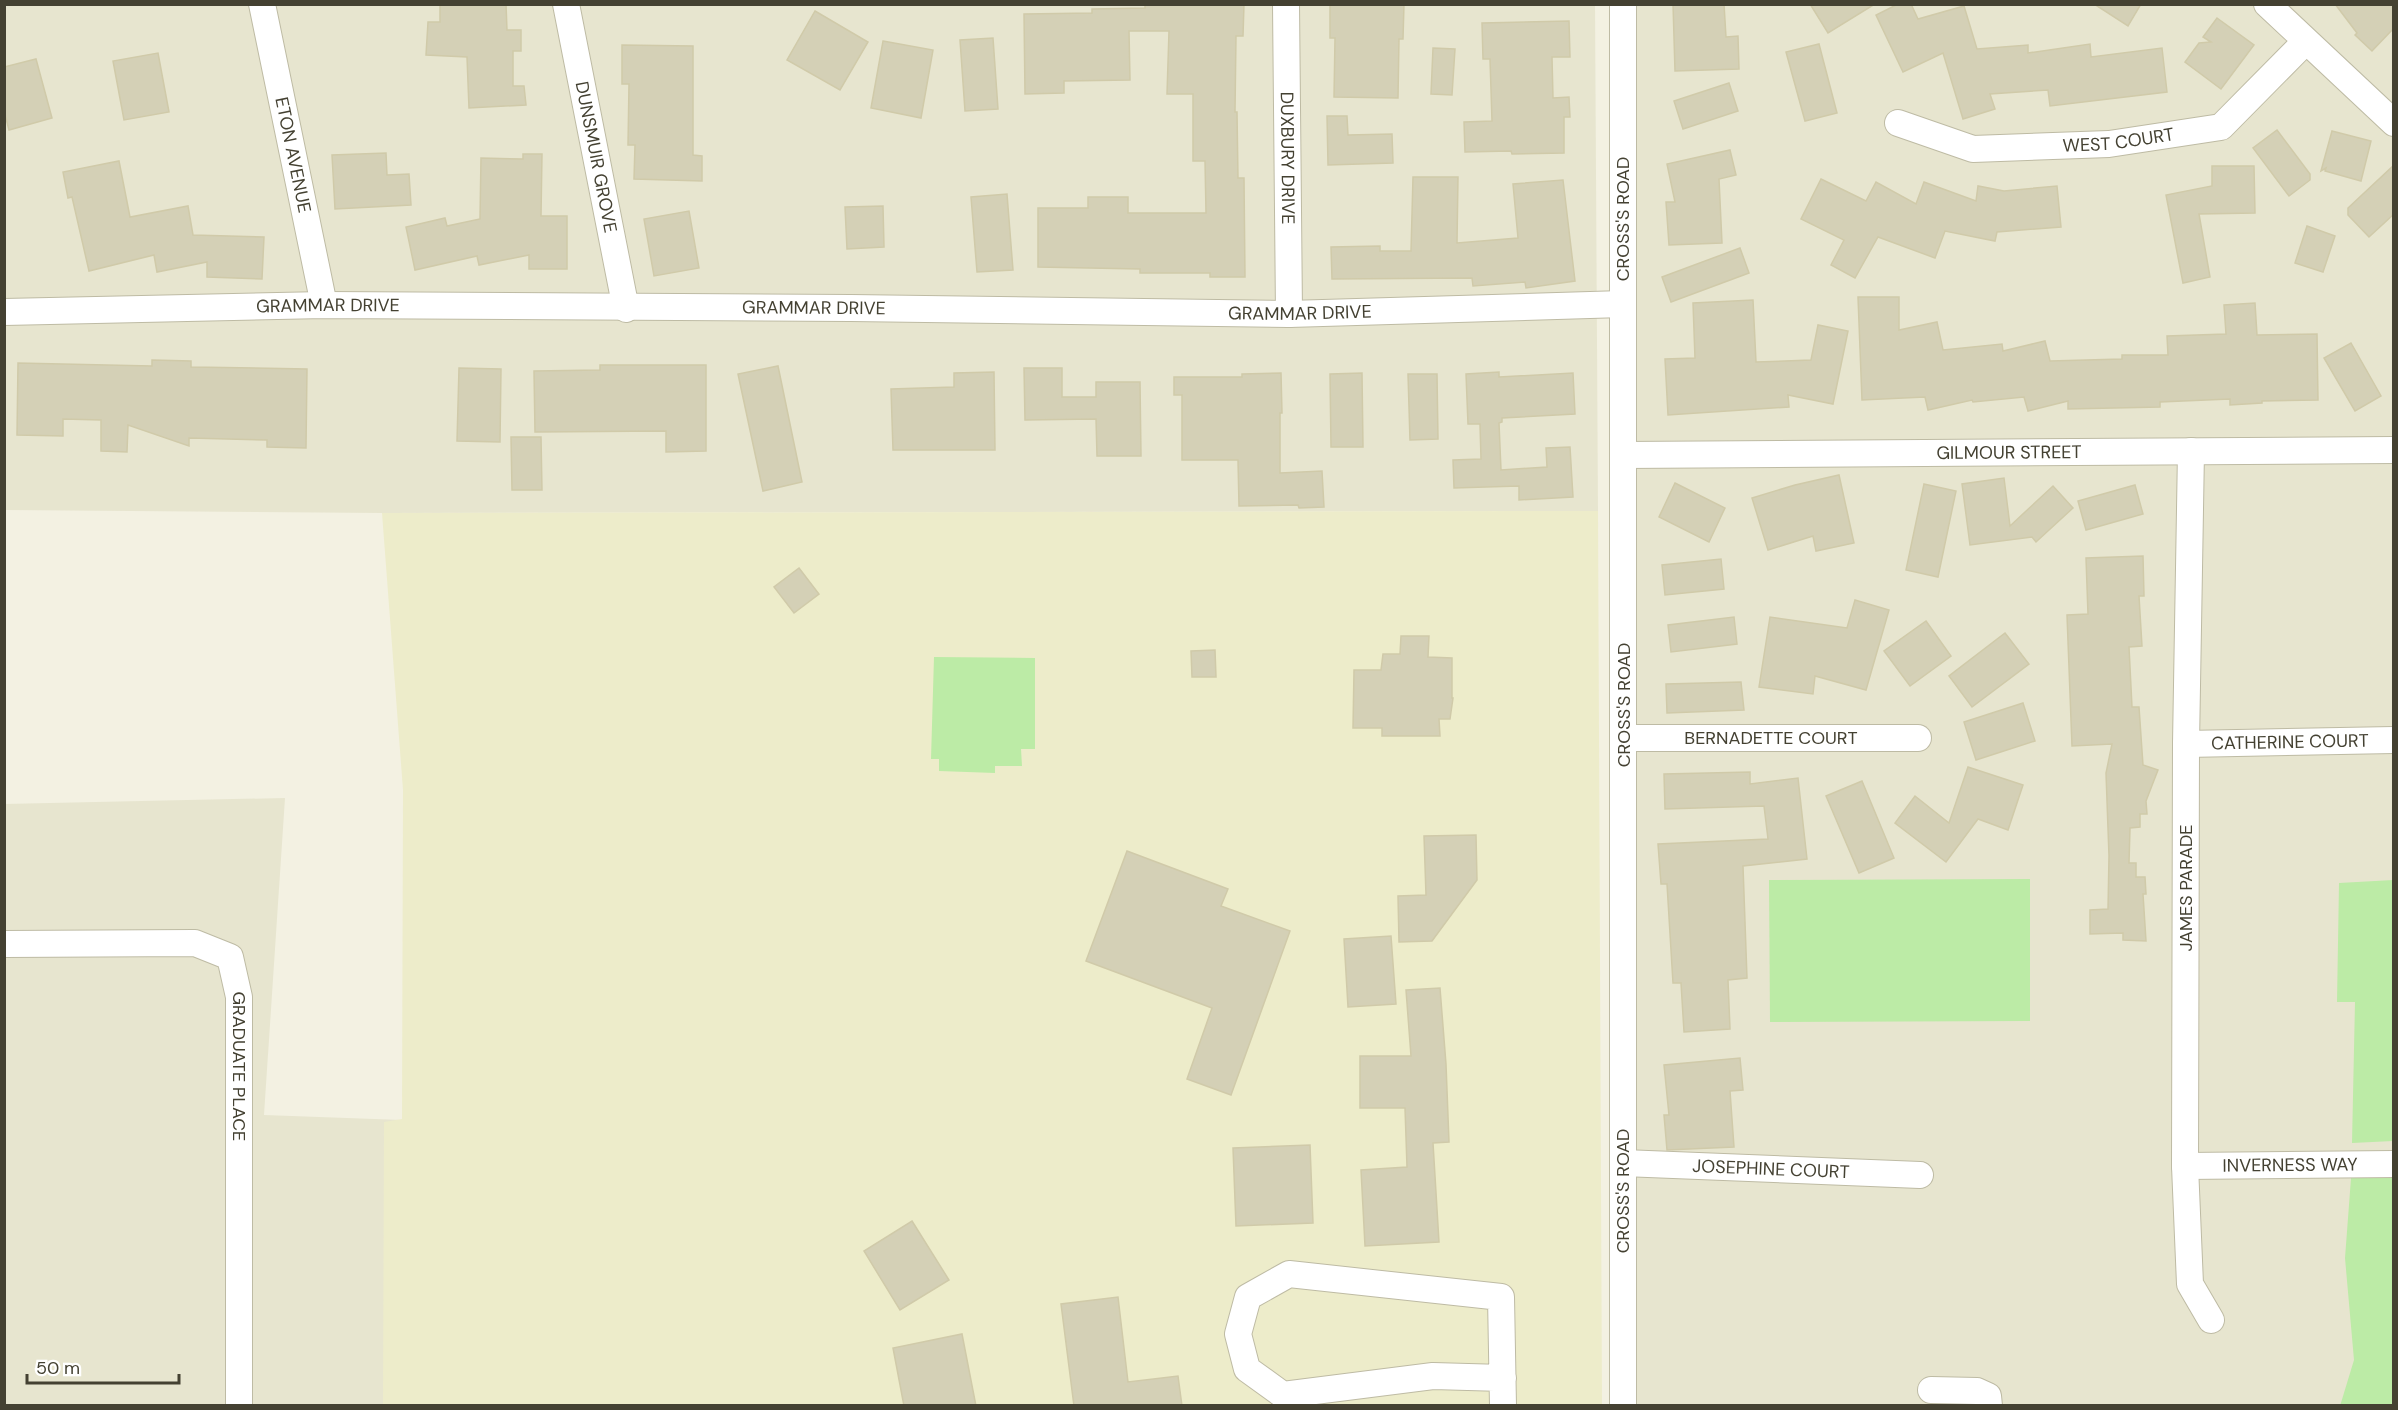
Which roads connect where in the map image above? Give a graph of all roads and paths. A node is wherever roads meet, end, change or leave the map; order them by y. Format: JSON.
{"nodes":[{"id":1,"x":262,"y":4,"type":"edge"},
{"id":2,"x":566,"y":4,"type":"edge"},
{"id":3,"x":1286,"y":4,"type":"edge"},
{"id":4,"x":1623,"y":4,"type":"edge"},
{"id":5,"x":2267,"y":4,"type":"edge"},
{"id":6,"x":2305,"y":42,"type":"junction"},
{"id":7,"x":1898,"y":123,"type":"dead end"},
{"id":8,"x":2394,"y":123,"type":"edge"},
{"id":9,"x":1623,"y":304,"type":"junction"},
{"id":10,"x":324,"y":305,"type":"junction"},
{"id":11,"x":626,"y":309,"type":"junction"},
{"id":12,"x":4,"y":312,"type":"edge"},
{"id":13,"x":1289,"y":314,"type":"junction"},
{"id":14,"x":2394,"y":450,"type":"edge"},
{"id":15,"x":2191,"y":451,"type":"junction"},
{"id":16,"x":1623,"y":455,"type":"junction"},
{"id":17,"x":1624,"y":738,"type":"junction"},
{"id":18,"x":1918,"y":738,"type":"dead end"},
{"id":19,"x":2394,"y":740,"type":"edge"},
{"id":20,"x":2186,"y":744,"type":"junction"},
{"id":21,"x":4,"y":944,"type":"edge"},
{"id":22,"x":1623,"y":1163,"type":"junction"},
{"id":23,"x":2394,"y":1164,"type":"edge"},
{"id":24,"x":2185,"y":1166,"type":"junction"},
{"id":25,"x":1920,"y":1176,"type":"dead end"},
{"id":26,"x":2211,"y":1320,"type":"dead end"},
{"id":27,"x":1503,"y":1378,"type":"junction"},
{"id":28,"x":1931,"y":1390,"type":"dead end"},
{"id":29,"x":239,"y":1406,"type":"edge"},
{"id":30,"x":1503,"y":1406,"type":"edge"},
{"id":31,"x":1623,"y":1406,"type":"edge"},
{"id":32,"x":1989,"y":1406,"type":"edge"}],
"edges":[{"from":1,"to":10,"type":"street","name":"ETON AVENUE"},
{"from":2,"to":11,"type":"street","name":"DUNSMUIR GROVE"},
{"from":3,"to":13,"type":"street","name":"DUXBURY DRIVE"},
{"from":4,"to":9,"type":"street","name":"CROSS'S ROAD"},
{"from":5,"to":6,"type":"street"},
{"from":6,"to":7,"type":"street","name":"WEST COURT"},
{"from":6,"to":8,"type":"street"},
{"from":9,"to":13,"type":"street","name":"GRAMMAR DRIVE"},
{"from":9,"to":16,"type":"street","name":"CROSS'S ROAD"},
{"from":10,"to":11,"type":"street","name":"GRAMMAR DRIVE"},
{"from":10,"to":12,"type":"street","name":"GRAMMAR DRIVE"},
{"from":11,"to":13,"type":"street","name":"GRAMMAR DRIVE"},
{"from":14,"to":15,"type":"street","name":"GILMOUR STREET"},
{"from":15,"to":16,"type":"street","name":"GILMOUR STREET"},
{"from":15,"to":20,"type":"street","name":"JAMES PARADE"},
{"from":16,"to":17,"type":"street","name":"CROSS'S ROAD"},
{"from":17,"to":18,"type":"street","name":"BERNADETTE COURT"},
{"from":17,"to":22,"type":"street","name":"CROSS'S ROAD"},
{"from":19,"to":20,"type":"street","name":"CATHERINE COURT"},
{"from":20,"to":24,"type":"street","name":"JAMES PARADE"},
{"from":21,"to":29,"type":"street","name":"GRADUATE PLACE"},
{"from":22,"to":25,"type":"street","name":"JOSEPHINE COURT"},
{"from":22,"to":31,"type":"street","name":"CROSS'S ROAD"},
{"from":23,"to":24,"type":"street","name":"INVERNESS WAY"},
{"from":24,"to":26,"type":"street","name":"JAMES PARADE"},
{"from":27,"to":27,"type":"street"},
{"from":27,"to":30,"type":"street"},
{"from":28,"to":32,"type":"street"}]}
